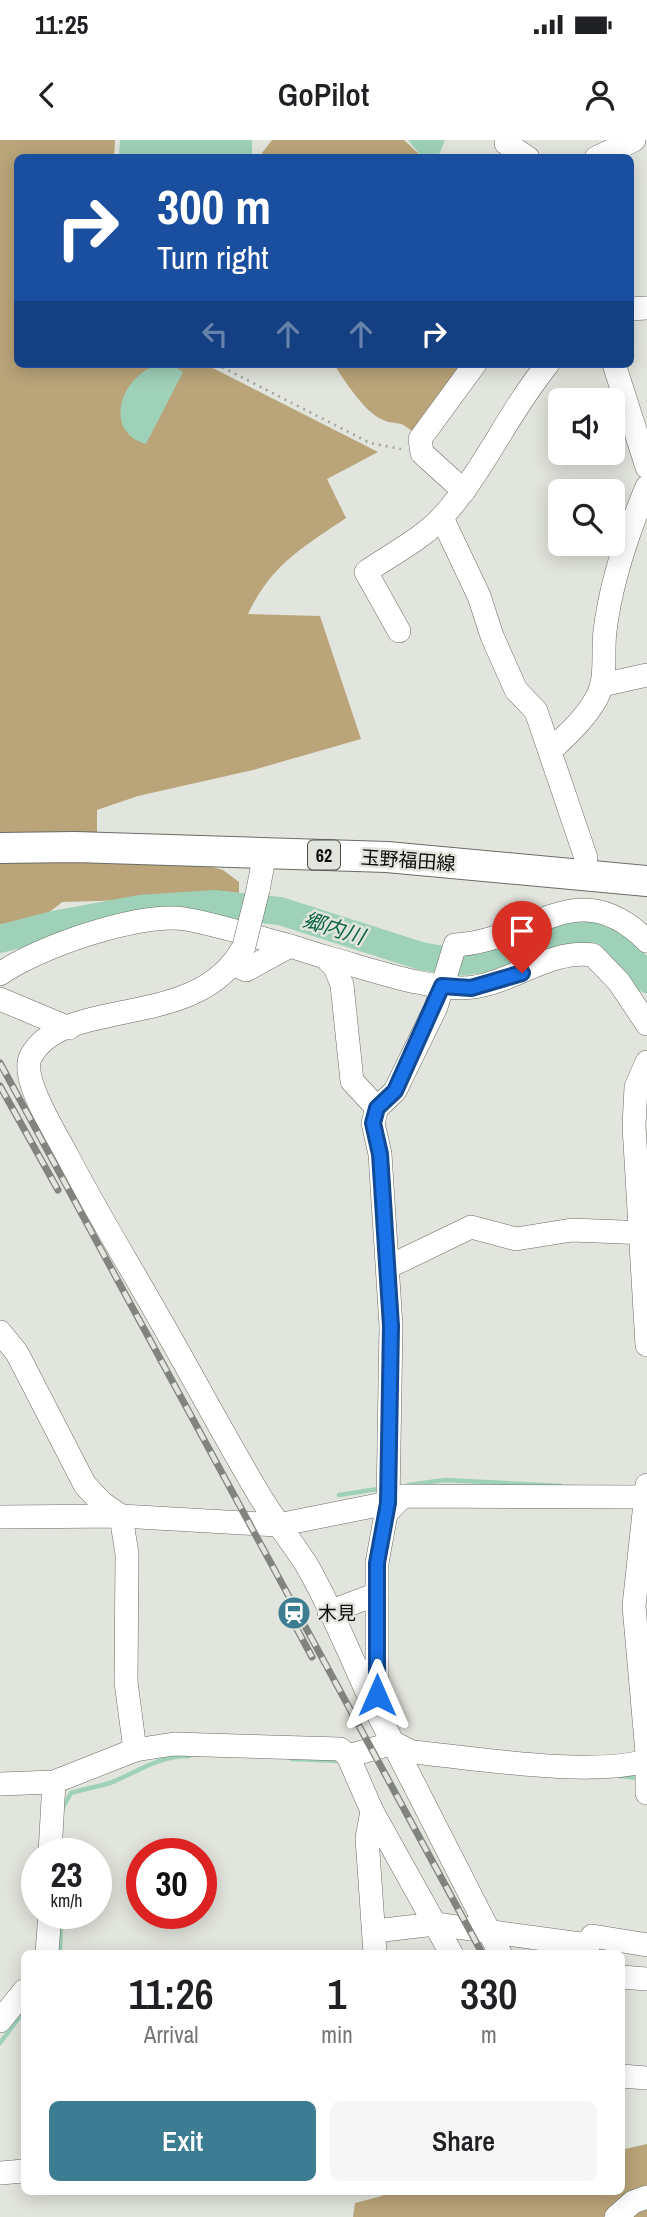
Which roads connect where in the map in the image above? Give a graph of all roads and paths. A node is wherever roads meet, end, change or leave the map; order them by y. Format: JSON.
{"nodes":[{"id":1,"x":634,"y":140,"type":"edge"},
{"id":2,"x":604,"y":154,"type":"edge"},
{"id":3,"x":224,"y":368,"type":"edge"},
{"id":4,"x":472,"y":368,"type":"edge"},
{"id":5,"x":545,"y":368,"type":"edge"},
{"id":6,"x":615,"y":368,"type":"edge"},
{"id":7,"x":422,"y":453,"type":"junction"},
{"id":8,"x":647,"y":467,"type":"edge"},
{"id":9,"x":647,"y":487,"type":"edge"},
{"id":10,"x":464,"y":492,"type":"junction"},
{"id":11,"x":442,"y":518,"type":"junction"},
{"id":12,"x":399,"y":631,"type":"dead end"},
{"id":13,"x":647,"y":675,"type":"edge"},
{"id":14,"x":602,"y":685,"type":"junction"},
{"id":15,"x":550,"y":751,"type":"junction"},
{"id":16,"x":0,"y":848,"type":"edge"},
{"id":17,"x":265,"y":853,"type":"junction"},
{"id":18,"x":586,"y":858,"type":"dead end"},
{"id":19,"x":647,"y":881,"type":"edge"},
{"id":20,"x":647,"y":941,"type":"edge"},
{"id":21,"x":290,"y":946,"type":"junction"},
{"id":22,"x":239,"y":955,"type":"junction"},
{"id":23,"x":0,"y":974,"type":"edge"},
{"id":24,"x":347,"y":974,"type":"junction"},
{"id":25,"x":443,"y":984,"type":"junction"},
{"id":26,"x":0,"y":999,"type":"edge"},
{"id":27,"x":647,"y":1024,"type":"edge"},
{"id":28,"x":69,"y":1028,"type":"junction"},
{"id":29,"x":647,"y":1062,"type":"edge"},
{"id":30,"x":377,"y":1108,"type":"junction"},
{"id":31,"x":643,"y":1233,"type":"edge"},
{"id":32,"x":388,"y":1267,"type":"junction"},
{"id":33,"x":0,"y":1332,"type":"edge"},
{"id":34,"x":647,"y":1345,"type":"edge"},
{"id":35,"x":646,"y":1496,"type":"edge"},
{"id":36,"x":388,"y":1507,"type":"junction"},
{"id":37,"x":121,"y":1516,"type":"junction"},
{"id":38,"x":0,"y":1517,"type":"edge"},
{"id":39,"x":278,"y":1525,"type":"junction"},
{"id":40,"x":377,"y":1594,"type":"junction"},
{"id":41,"x":329,"y":1612,"type":"junction"},
{"id":42,"x":370,"y":1698,"type":"junction"},
{"id":43,"x":394,"y":1743,"type":"junction"},
{"id":44,"x":135,"y":1750,"type":"junction"},
{"id":45,"x":348,"y":1756,"type":"junction"},
{"id":46,"x":647,"y":1768,"type":"edge"},
{"id":47,"x":54,"y":1782,"type":"junction"},
{"id":48,"x":0,"y":1784,"type":"edge"},
{"id":49,"x":372,"y":1811,"type":"junction"},
{"id":50,"x":51,"y":1838,"type":"edge"},
{"id":51,"x":435,"y":1924,"type":"junction"},
{"id":52,"x":49,"y":1929,"type":"edge"},
{"id":53,"x":375,"y":1942,"type":"edge"},
{"id":54,"x":494,"y":1943,"type":"edge"},
{"id":55,"x":647,"y":1945,"type":"edge"},
{"id":56,"x":587,"y":1949,"type":"edge"},
{"id":57,"x":47,"y":1950,"type":"edge"},
{"id":58,"x":449,"y":1950,"type":"edge"},
{"id":59,"x":625,"y":1978,"type":"edge"},
{"id":60,"x":647,"y":1979,"type":"edge"},
{"id":61,"x":21,"y":1996,"type":"edge"},
{"id":62,"x":0,"y":2021,"type":"edge"},
{"id":63,"x":625,"y":2076,"type":"edge"},
{"id":64,"x":647,"y":2078,"type":"edge"},
{"id":65,"x":21,"y":2171,"type":"edge"},
{"id":66,"x":0,"y":2173,"type":"edge"},
{"id":67,"x":647,"y":2197,"type":"edge"},
{"id":68,"x":617,"y":2217,"type":"edge"}],
"edges":[{"from":1,"to":2,"type":"street"},
{"from":3,"to":7,"type":"path"},
{"from":4,"to":7,"type":"street"},
{"from":5,"to":10,"type":"street"},
{"from":6,"to":8,"type":"street"},
{"from":7,"to":10,"type":"street"},
{"from":9,"to":14,"type":"street"},
{"from":10,"to":11,"type":"street"},
{"from":11,"to":12,"type":"street"},
{"from":11,"to":15,"type":"street"},
{"from":13,"to":14,"type":"street"},
{"from":14,"to":15,"type":"street"},
{"from":15,"to":18,"type":"street"},
{"from":16,"to":17,"type":"main road","name":"玉野福田線","number":"62"},
{"from":17,"to":19,"type":"main road","name":"玉野福田線","number":"62"},
{"from":17,"to":22,"type":"street","bridge":true},
{"from":20,"to":25,"type":"street"},
{"from":21,"to":22,"type":"street"},
{"from":21,"to":23,"type":"street"},
{"from":21,"to":24,"type":"street"},
{"from":22,"to":28,"type":"street"},
{"from":24,"to":25,"type":"street"},
{"from":24,"to":30,"type":"street"},
{"from":25,"to":27,"type":"street"},
{"from":25,"to":30,"type":"street"},
{"from":26,"to":28,"type":"street"},
{"from":28,"to":39,"type":"street"},
{"from":29,"to":31,"type":"street"},
{"from":30,"to":32,"type":"street"},
{"from":31,"to":32,"type":"street"},
{"from":31,"to":34,"type":"street"},
{"from":32,"to":36,"type":"street"},
{"from":33,"to":37,"type":"street"},
{"from":35,"to":36,"type":"street"},
{"from":35,"to":46,"type":"street"},
{"from":36,"to":39,"type":"street"},
{"from":36,"to":40,"type":"street"},
{"from":37,"to":38,"type":"street"},
{"from":37,"to":39,"type":"street"},
{"from":37,"to":44,"type":"street"},
{"from":39,"to":41,"type":"street"},
{"from":40,"to":41,"type":"street"},
{"from":40,"to":42,"type":"street"},
{"from":41,"to":42,"type":"street"},
{"from":42,"to":43,"type":"street"},
{"from":43,"to":45,"type":"street"},
{"from":43,"to":46,"type":"street"},
{"from":43,"to":54,"type":"street"},
{"from":44,"to":45,"type":"street"},
{"from":44,"to":47,"type":"street"},
{"from":45,"to":49,"type":"street"},
{"from":47,"to":48,"type":"street"},
{"from":47,"to":50,"type":"street"},
{"from":49,"to":51,"type":"street"},
{"from":49,"to":53,"type":"street"},
{"from":51,"to":53,"type":"street"},
{"from":51,"to":54,"type":"street"},
{"from":51,"to":58,"type":"street"},
{"from":52,"to":57,"type":"street"},
{"from":54,"to":56,"type":"street"},
{"from":55,"to":56,"type":"street"},
{"from":59,"to":60,"type":"street"},
{"from":61,"to":62,"type":"street"},
{"from":63,"to":64,"type":"street"},
{"from":65,"to":66,"type":"street"},
{"from":67,"to":68,"type":"street"}]}
